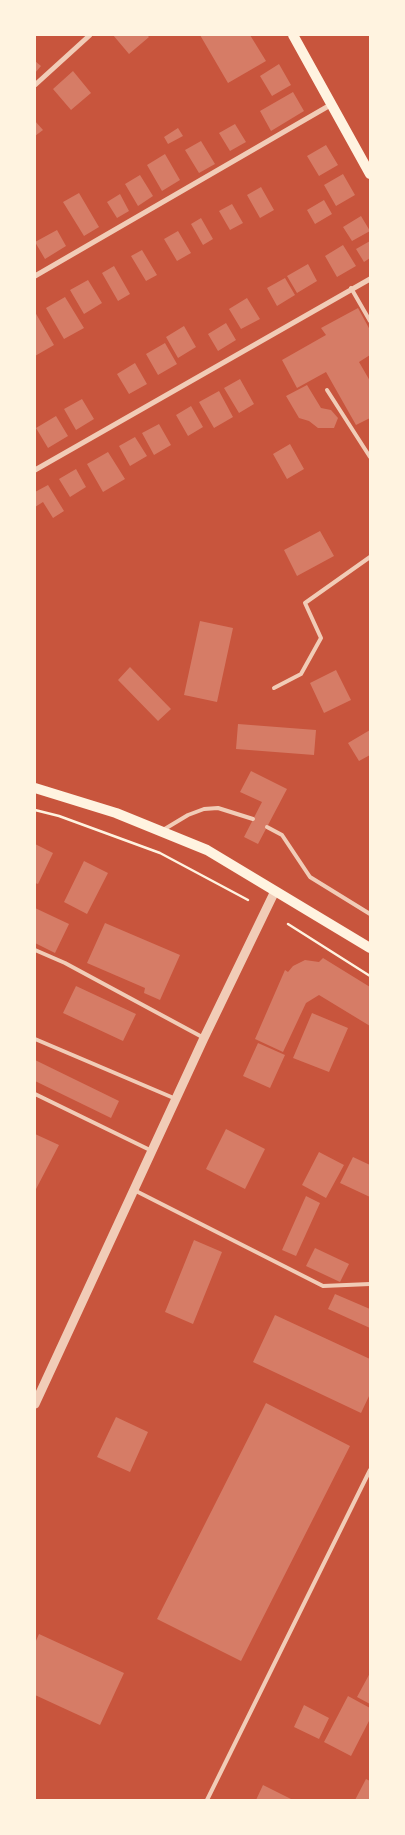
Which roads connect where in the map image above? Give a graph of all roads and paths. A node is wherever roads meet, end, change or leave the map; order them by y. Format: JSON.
{"nodes":[{"id":1,"x":90,"y":35,"type":"edge"},
{"id":2,"x":293,"y":35,"type":"edge"},
{"id":3,"x":35,"y":85,"type":"edge"},
{"id":4,"x":332,"y":104,"type":"junction"},
{"id":5,"x":370,"y":174,"type":"edge"},
{"id":6,"x":35,"y":276,"type":"edge"},
{"id":7,"x":370,"y":279,"type":"edge"},
{"id":8,"x":352,"y":288,"type":"junction"},
{"id":9,"x":370,"y":321,"type":"edge"},
{"id":10,"x":327,"y":390,"type":"dead end"},
{"id":11,"x":370,"y":457,"type":"edge"},
{"id":12,"x":35,"y":470,"type":"edge"},
{"id":13,"x":370,"y":557,"type":"edge"},
{"id":14,"x":274,"y":688,"type":"dead end"},
{"id":15,"x":35,"y":788,"type":"edge"},
{"id":16,"x":35,"y":810,"type":"edge"},
{"id":17,"x":253,"y":819,"type":"dead end"},
{"id":18,"x":268,"y":826,"type":"dead end"},
{"id":19,"x":163,"y":830,"type":"junction"},
{"id":20,"x":275,"y":891,"type":"junction"},
{"id":21,"x":248,"y":900,"type":"dead end"},
{"id":22,"x":370,"y":914,"type":"edge"},
{"id":23,"x":288,"y":924,"type":"dead end"},
{"id":24,"x":370,"y":948,"type":"edge"},
{"id":25,"x":35,"y":950,"type":"edge"},
{"id":26,"x":370,"y":976,"type":"edge"},
{"id":27,"x":204,"y":1038,"type":"junction"},
{"id":28,"x":35,"y":1039,"type":"edge"},
{"id":29,"x":35,"y":1094,"type":"edge"},
{"id":30,"x":176,"y":1099,"type":"junction"},
{"id":31,"x":152,"y":1151,"type":"junction"},
{"id":32,"x":134,"y":1190,"type":"junction"},
{"id":33,"x":370,"y":1284,"type":"edge"},
{"id":34,"x":35,"y":1404,"type":"edge"},
{"id":35,"x":370,"y":1470,"type":"edge"},
{"id":36,"x":207,"y":1800,"type":"edge"}],
"edges":[{"from":1,"to":3,"type":"street"},
{"from":2,"to":4,"type":"main road"},
{"from":4,"to":5,"type":"main road"},
{"from":4,"to":6,"type":"street"},
{"from":7,"to":8,"type":"street"},
{"from":8,"to":9,"type":"lane"},
{"from":8,"to":12,"type":"street"},
{"from":10,"to":11,"type":"lane"},
{"from":13,"to":14,"type":"lane"},
{"from":15,"to":19,"type":"main road"},
{"from":16,"to":21,"type":"path"},
{"from":17,"to":19,"type":"lane"},
{"from":18,"to":22,"type":"lane"},
{"from":19,"to":20,"type":"main road"},
{"from":20,"to":24,"type":"main road"},
{"from":20,"to":27,"type":"street"},
{"from":23,"to":26,"type":"path"},
{"from":25,"to":27,"type":"lane"},
{"from":27,"to":30,"type":"street"},
{"from":28,"to":30,"type":"lane"},
{"from":29,"to":31,"type":"lane"},
{"from":30,"to":31,"type":"street"},
{"from":31,"to":32,"type":"street"},
{"from":32,"to":33,"type":"lane"},
{"from":32,"to":34,"type":"street"},
{"from":35,"to":36,"type":"lane"}]}
